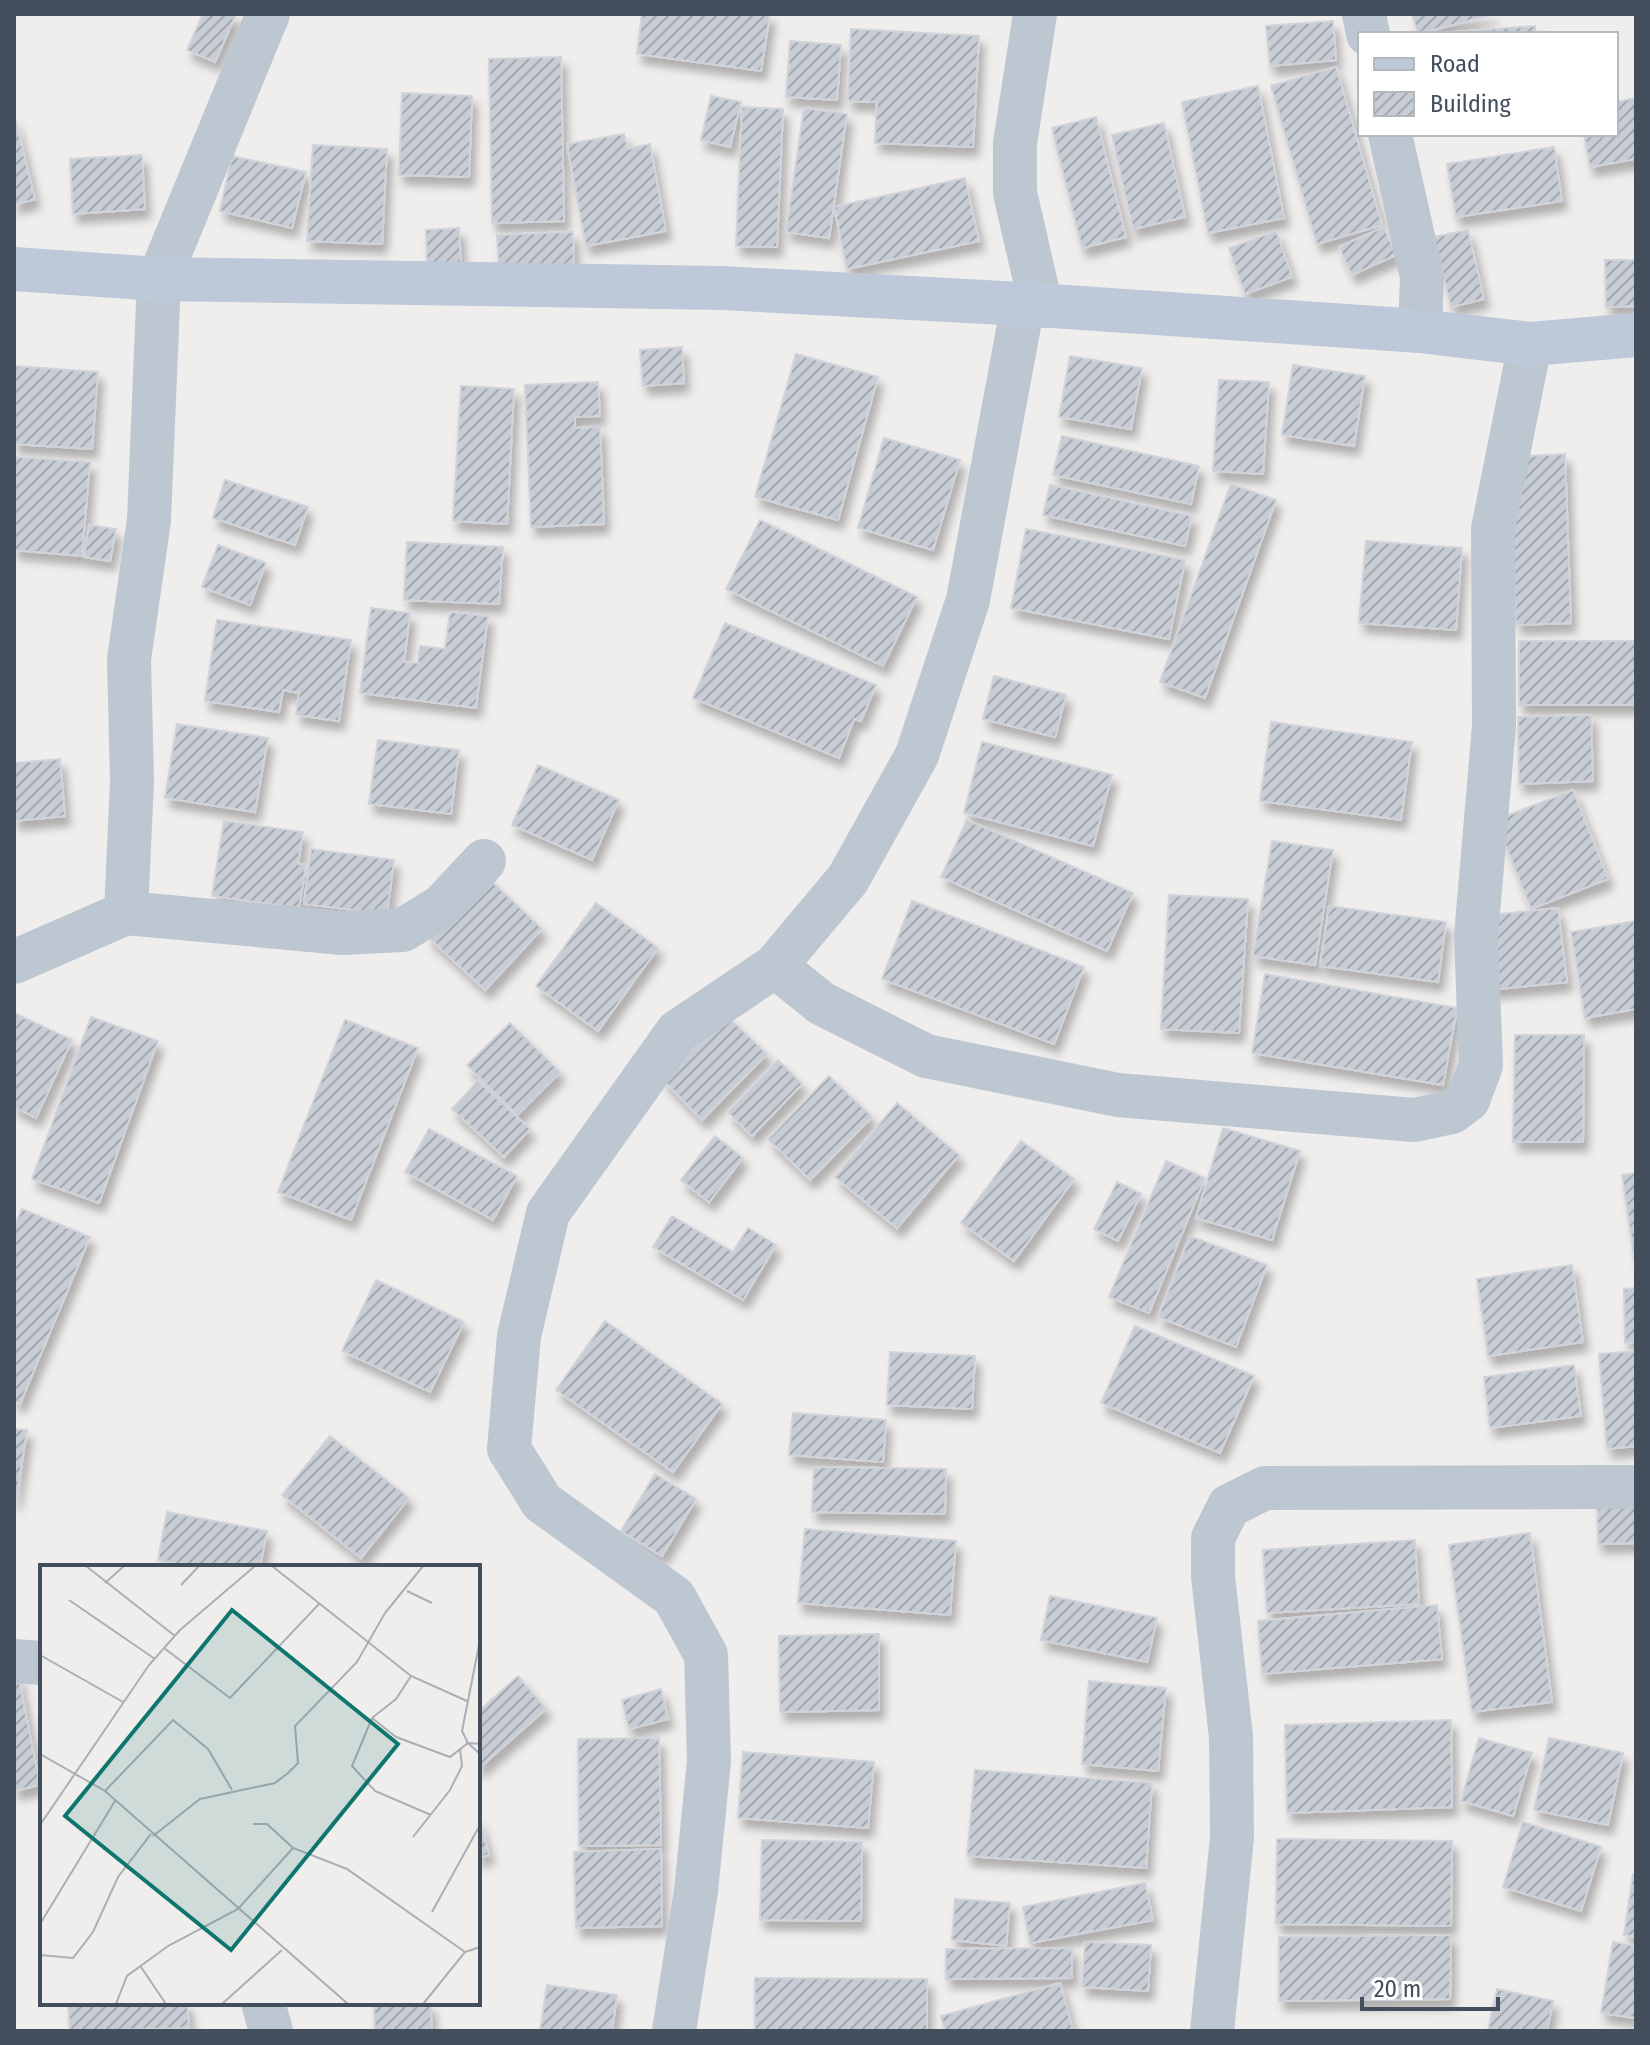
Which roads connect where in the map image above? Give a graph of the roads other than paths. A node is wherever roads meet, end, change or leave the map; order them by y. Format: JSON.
{"nodes":[{"id":1,"x":268,"y":14,"type":"edge"},
{"id":2,"x":1035,"y":14,"type":"edge"},
{"id":3,"x":1390,"y":136,"type":"edge"},
{"id":4,"x":14,"y":269,"type":"edge"},
{"id":5,"x":159,"y":279,"type":"junction"},
{"id":6,"x":1032,"y":305,"type":"junction"},
{"id":7,"x":1420,"y":331,"type":"junction"},
{"id":8,"x":1636,"y":335,"type":"edge"},
{"id":9,"x":1530,"y":344,"type":"junction"},
{"id":10,"x":484,"y":861,"type":"dead end"},
{"id":11,"x":126,"y":913,"type":"junction"},
{"id":12,"x":14,"y":962,"type":"edge"},
{"id":13,"x":775,"y":966,"type":"junction"},
{"id":14,"x":1636,"y":1487,"type":"edge"},
{"id":15,"x":14,"y":1661,"type":"edge"},
{"id":16,"x":40,"y":1663,"type":"edge"},
{"id":17,"x":264,"y":2005,"type":"edge"},
{"id":18,"x":271,"y":2031,"type":"edge"},
{"id":19,"x":674,"y":2031,"type":"edge"},
{"id":20,"x":1212,"y":2031,"type":"edge"}],
"edges":[{"from":1,"to":5,"type":"street"},
{"from":2,"to":6,"type":"street"},
{"from":3,"to":7,"type":"street"},
{"from":4,"to":5,"type":"street"},
{"from":5,"to":6,"type":"street"},
{"from":5,"to":11,"type":"street"},
{"from":6,"to":7,"type":"street"},
{"from":6,"to":13,"type":"street"},
{"from":7,"to":9,"type":"street"},
{"from":8,"to":9,"type":"street"},
{"from":9,"to":13,"type":"street"},
{"from":10,"to":11,"type":"street"},
{"from":11,"to":12,"type":"street"},
{"from":13,"to":19,"type":"street"},
{"from":14,"to":20,"type":"street"},
{"from":15,"to":16,"type":"street"},
{"from":17,"to":18,"type":"street"}]}
